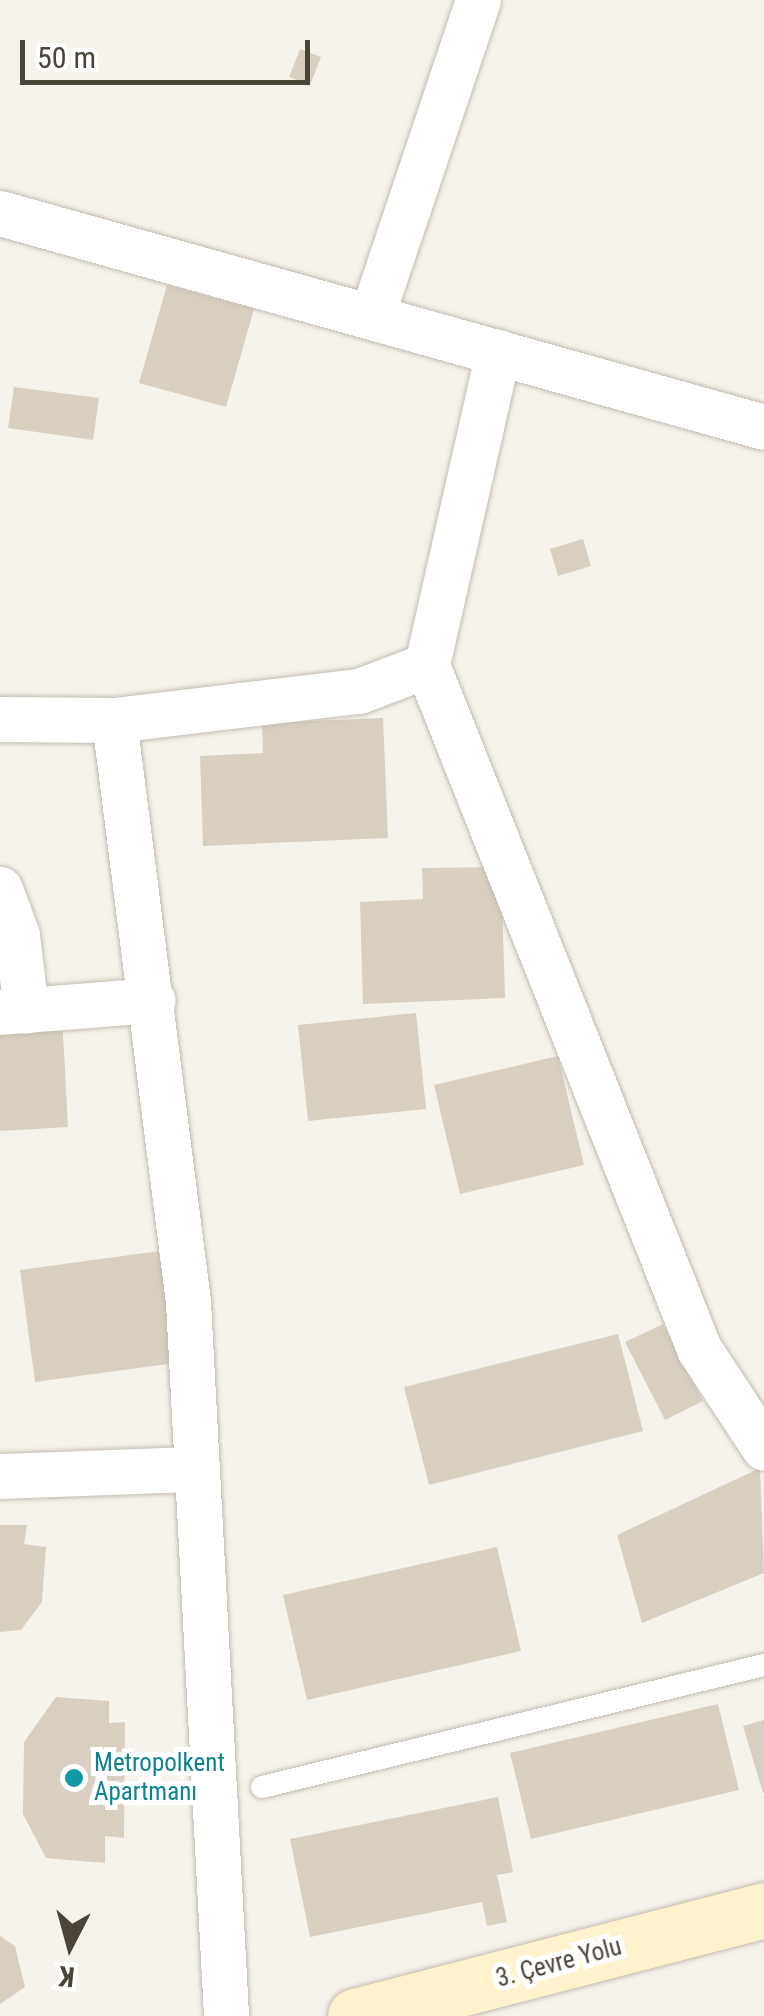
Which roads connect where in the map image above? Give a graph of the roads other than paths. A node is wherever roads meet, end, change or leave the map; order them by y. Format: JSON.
{"nodes":[{"id":1,"x":478,"y":0,"type":"edge"},
{"id":2,"x":0,"y":213,"type":"edge"},
{"id":3,"x":372,"y":315,"type":"junction"},
{"id":4,"x":498,"y":352,"type":"junction"},
{"id":5,"x":764,"y":427,"type":"edge"},
{"id":6,"x":427,"y":666,"type":"junction"},
{"id":7,"x":0,"y":719,"type":"edge"},
{"id":8,"x":114,"y":720,"type":"junction"},
{"id":9,"x":0,"y":889,"type":"edge"},
{"id":10,"x":153,"y":1000,"type":"junction"},
{"id":11,"x":13,"y":1011,"type":"edge"},
{"id":12,"x":764,"y":1448,"type":"edge"},
{"id":13,"x":195,"y":1469,"type":"junction"},
{"id":14,"x":0,"y":1476,"type":"edge"},
{"id":15,"x":764,"y":1666,"type":"edge"},
{"id":16,"x":262,"y":1786,"type":"dead end"},
{"id":17,"x":764,"y":1910,"type":"edge"},
{"id":18,"x":226,"y":2016,"type":"edge"},
{"id":19,"x":354,"y":2016,"type":"edge"}],
"edges":[{"from":1,"to":3,"type":"street"},
{"from":2,"to":3,"type":"street"},
{"from":3,"to":4,"type":"street"},
{"from":4,"to":5,"type":"street"},
{"from":4,"to":6,"type":"street"},
{"from":6,"to":8,"type":"street"},
{"from":6,"to":12,"type":"street"},
{"from":7,"to":8,"type":"street"},
{"from":8,"to":10,"type":"street"},
{"from":9,"to":11,"type":"street"},
{"from":10,"to":11,"type":"street"},
{"from":10,"to":13,"type":"street"},
{"from":13,"to":14,"type":"street"},
{"from":13,"to":18,"type":"street"},
{"from":15,"to":16,"type":"lane"},
{"from":17,"to":19,"type":"main road","name":"3. Çevre Yolu"}]}
